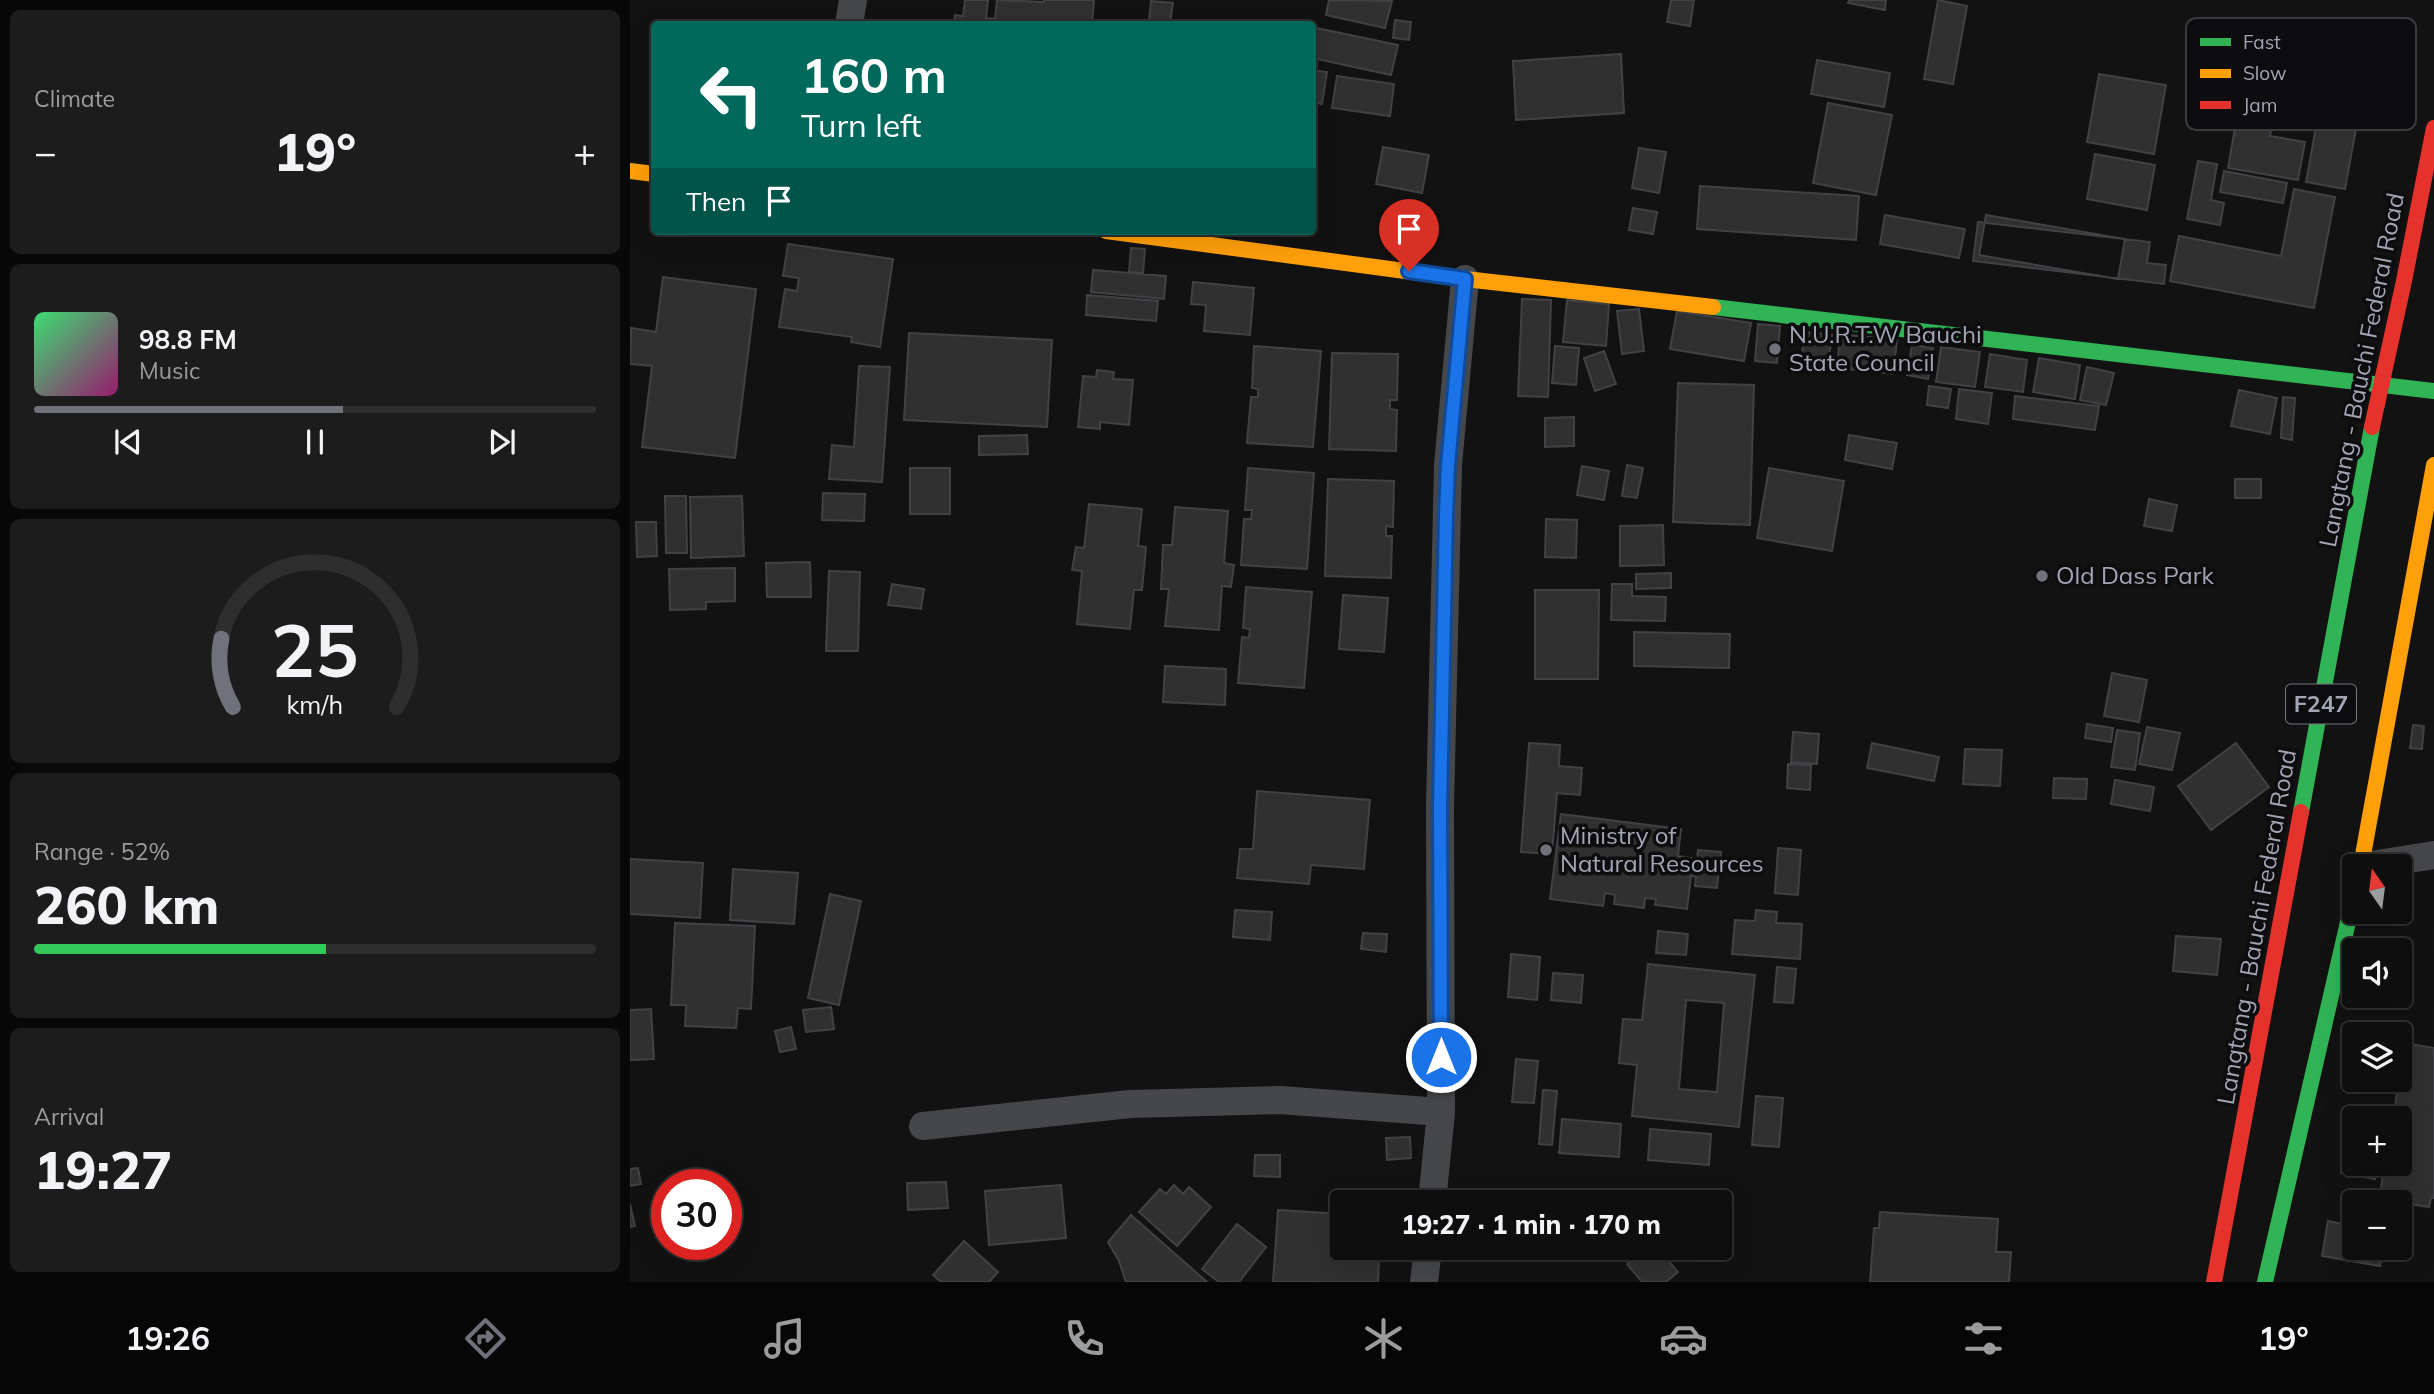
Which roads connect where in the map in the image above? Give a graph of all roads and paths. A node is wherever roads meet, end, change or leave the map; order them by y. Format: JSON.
{"nodes":[{"id":1,"x":853,"y":0,"type":"edge"},
{"id":2,"x":850,"y":21,"type":"edge"},
{"id":3,"x":2434,"y":128,"type":"edge"},
{"id":4,"x":630,"y":171,"type":"edge"},
{"id":5,"x":651,"y":174,"type":"edge"},
{"id":6,"x":1136,"y":235,"type":"edge"},
{"id":7,"x":1465,"y":279,"type":"junction"},
{"id":8,"x":2380,"y":383,"type":"junction"},
{"id":9,"x":2434,"y":391,"type":"edge"},
{"id":10,"x":2434,"y":465,"type":"edge"},
{"id":11,"x":2365,"y":854,"type":"edge"},
{"id":12,"x":2434,"y":855,"type":"edge"},
{"id":13,"x":2412,"y":858,"type":"edge"},
{"id":14,"x":2348,"y":924,"type":"edge"},
{"id":15,"x":1441,"y":1112,"type":"junction"},
{"id":16,"x":923,"y":1126,"type":"dead end"},
{"id":17,"x":1433,"y":1190,"type":"edge"},
{"id":18,"x":1427,"y":1260,"type":"edge"},
{"id":19,"x":1424,"y":1282,"type":"edge"},
{"id":20,"x":2214,"y":1282,"type":"edge"},
{"id":21,"x":2265,"y":1282,"type":"edge"}],
"edges":[{"from":1,"to":2,"type":"street"},
{"from":3,"to":8,"type":"main road","name":"Langtang - Bauchi Federal Road","number":"F247"},
{"from":4,"to":5,"type":"main road"},
{"from":6,"to":7,"type":"main road"},
{"from":7,"to":8,"type":"main road"},
{"from":7,"to":15,"type":"street"},
{"from":8,"to":9,"type":"main road"},
{"from":8,"to":20,"type":"main road","name":"Langtang - Bauchi Federal Road","number":"F247"},
{"from":10,"to":11,"type":"main road","number":"F247"},
{"from":12,"to":13,"type":"street"},
{"from":14,"to":21,"type":"main road"},
{"from":15,"to":16,"type":"street"},
{"from":15,"to":17,"type":"street"},
{"from":18,"to":19,"type":"street"}]}
